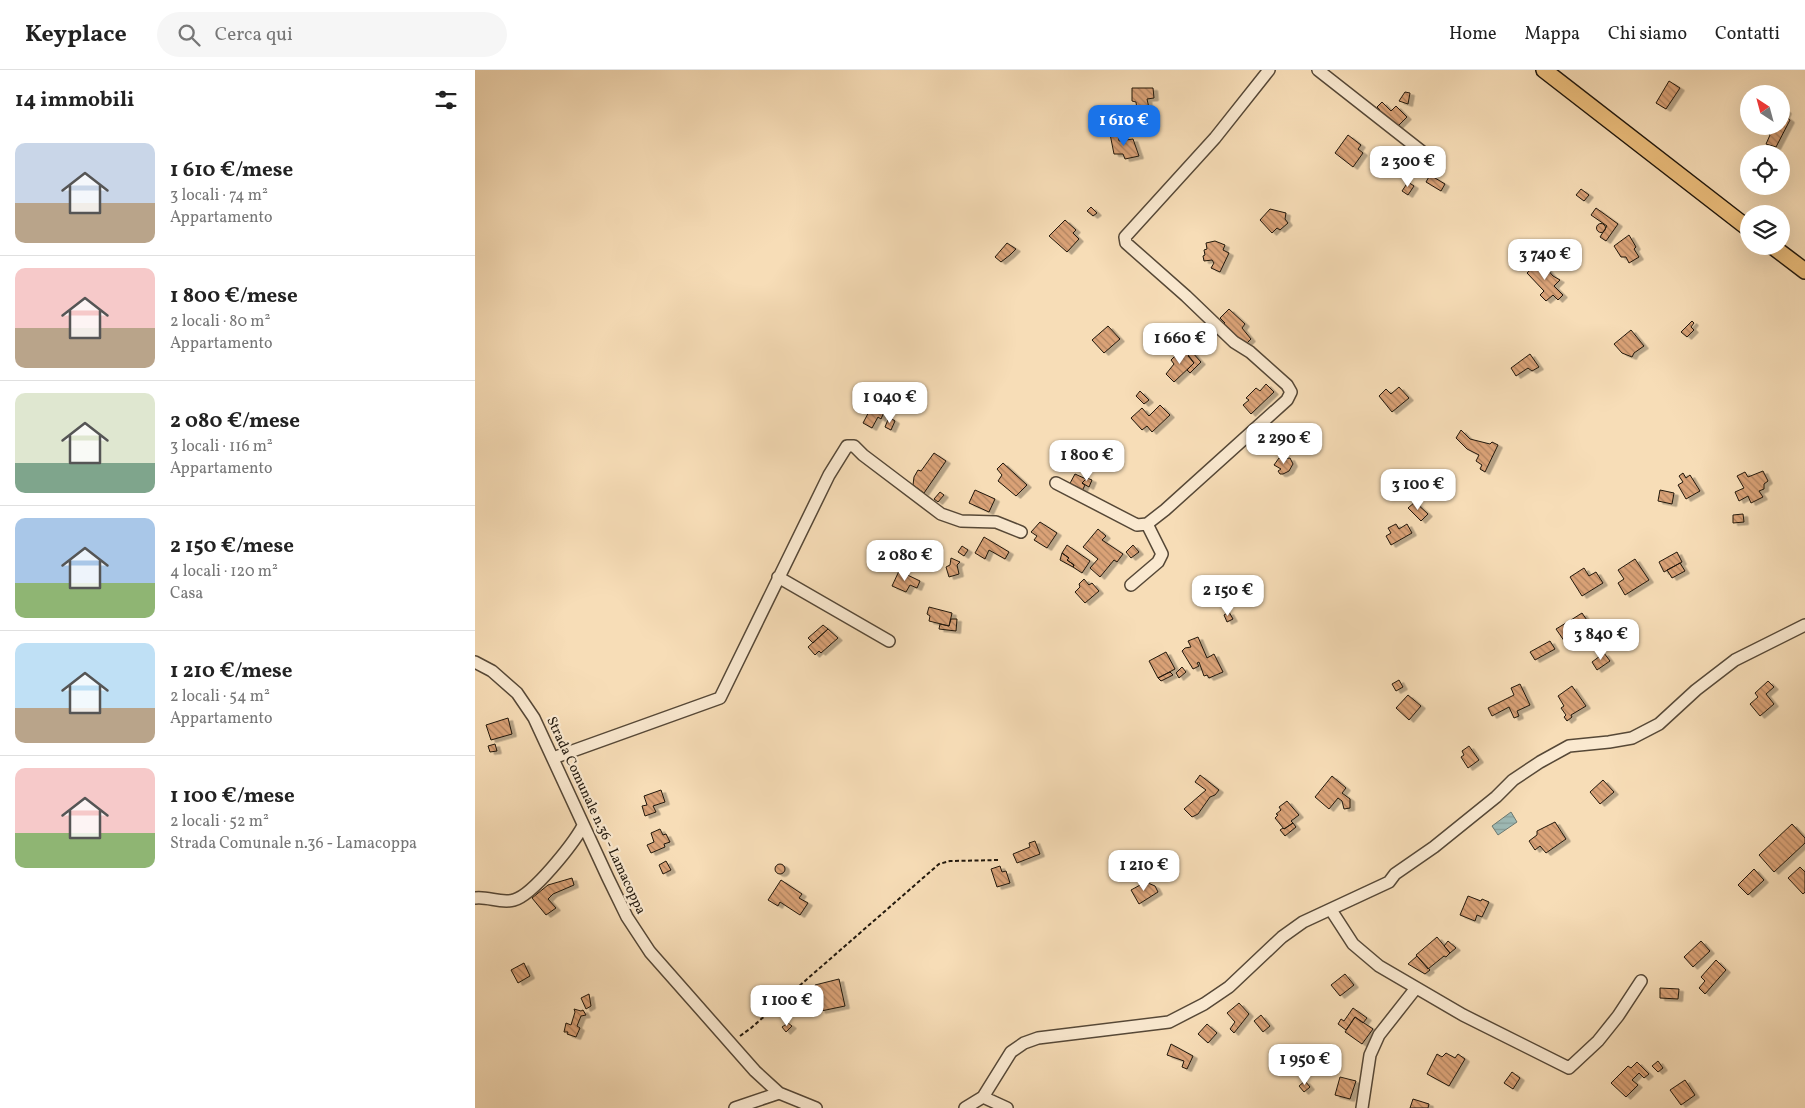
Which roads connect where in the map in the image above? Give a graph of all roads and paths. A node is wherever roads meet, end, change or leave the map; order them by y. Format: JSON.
{"nodes":[{"id":1,"x":1269,"y":70,"type":"edge"},
{"id":2,"x":1318,"y":70,"type":"edge"},
{"id":3,"x":1544,"y":70,"type":"edge"},
{"id":4,"x":1425,"y":154,"type":"dead end"},
{"id":5,"x":1740,"y":222,"type":"edge"},
{"id":6,"x":1784,"y":255,"type":"edge"},
{"id":7,"x":1805,"y":271,"type":"edge"},
{"id":8,"x":1056,"y":483,"type":"dead end"},
{"id":9,"x":1147,"y":524,"type":"junction"},
{"id":10,"x":1021,"y":532,"type":"dead end"},
{"id":11,"x":778,"y":577,"type":"junction"},
{"id":12,"x":1131,"y":585,"type":"dead end"},
{"id":13,"x":1805,"y":625,"type":"edge"},
{"id":14,"x":889,"y":641,"type":"dead end"},
{"id":15,"x":475,"y":662,"type":"edge"},
{"id":16,"x":553,"y":758,"type":"junction"},
{"id":17,"x":583,"y":826,"type":"junction"},
{"id":18,"x":1000,"y":860,"type":"dead end"},
{"id":19,"x":475,"y":898,"type":"edge"},
{"id":20,"x":1331,"y":910,"type":"junction"},
{"id":21,"x":1641,"y":981,"type":"dead end"},
{"id":22,"x":1416,"y":988,"type":"junction"},
{"id":23,"x":730,"y":1043,"type":"junction"},
{"id":24,"x":779,"y":1093,"type":"junction"},
{"id":25,"x":983,"y":1097,"type":"junction"},
{"id":26,"x":735,"y":1108,"type":"edge"},
{"id":27,"x":816,"y":1108,"type":"edge"},
{"id":28,"x":965,"y":1108,"type":"edge"},
{"id":29,"x":1007,"y":1108,"type":"edge"},
{"id":30,"x":1362,"y":1108,"type":"edge"}],
"edges":[{"from":1,"to":9,"type":"street"},
{"from":2,"to":4,"type":"street"},
{"from":3,"to":5,"type":"main road"},
{"from":6,"to":7,"type":"main road"},
{"from":8,"to":9,"type":"street"},
{"from":9,"to":12,"type":"street"},
{"from":10,"to":11,"type":"street"},
{"from":11,"to":14,"type":"street"},
{"from":11,"to":16,"type":"street"},
{"from":13,"to":20,"type":"street"},
{"from":15,"to":16,"type":"street","name":"Strada Comunale n.36 - Lamacoppa"},
{"from":16,"to":17,"type":"street","name":"Strada Comunale n.36 - Lamacoppa"},
{"from":17,"to":19,"type":"street"},
{"from":17,"to":23,"type":"street","name":"Strada Comunale n.36 - Lamacoppa"},
{"from":18,"to":23,"type":"path"},
{"from":20,"to":22,"type":"street"},
{"from":20,"to":25,"type":"street"},
{"from":21,"to":22,"type":"street"},
{"from":22,"to":30,"type":"street"},
{"from":23,"to":24,"type":"street","name":"Strada Comunale n.36 - Lamacoppa"},
{"from":24,"to":26,"type":"street"},
{"from":24,"to":27,"type":"street","name":"Strada Comunale n.36 - Lamacoppa"},
{"from":25,"to":28,"type":"street"},
{"from":25,"to":29,"type":"street"}]}
